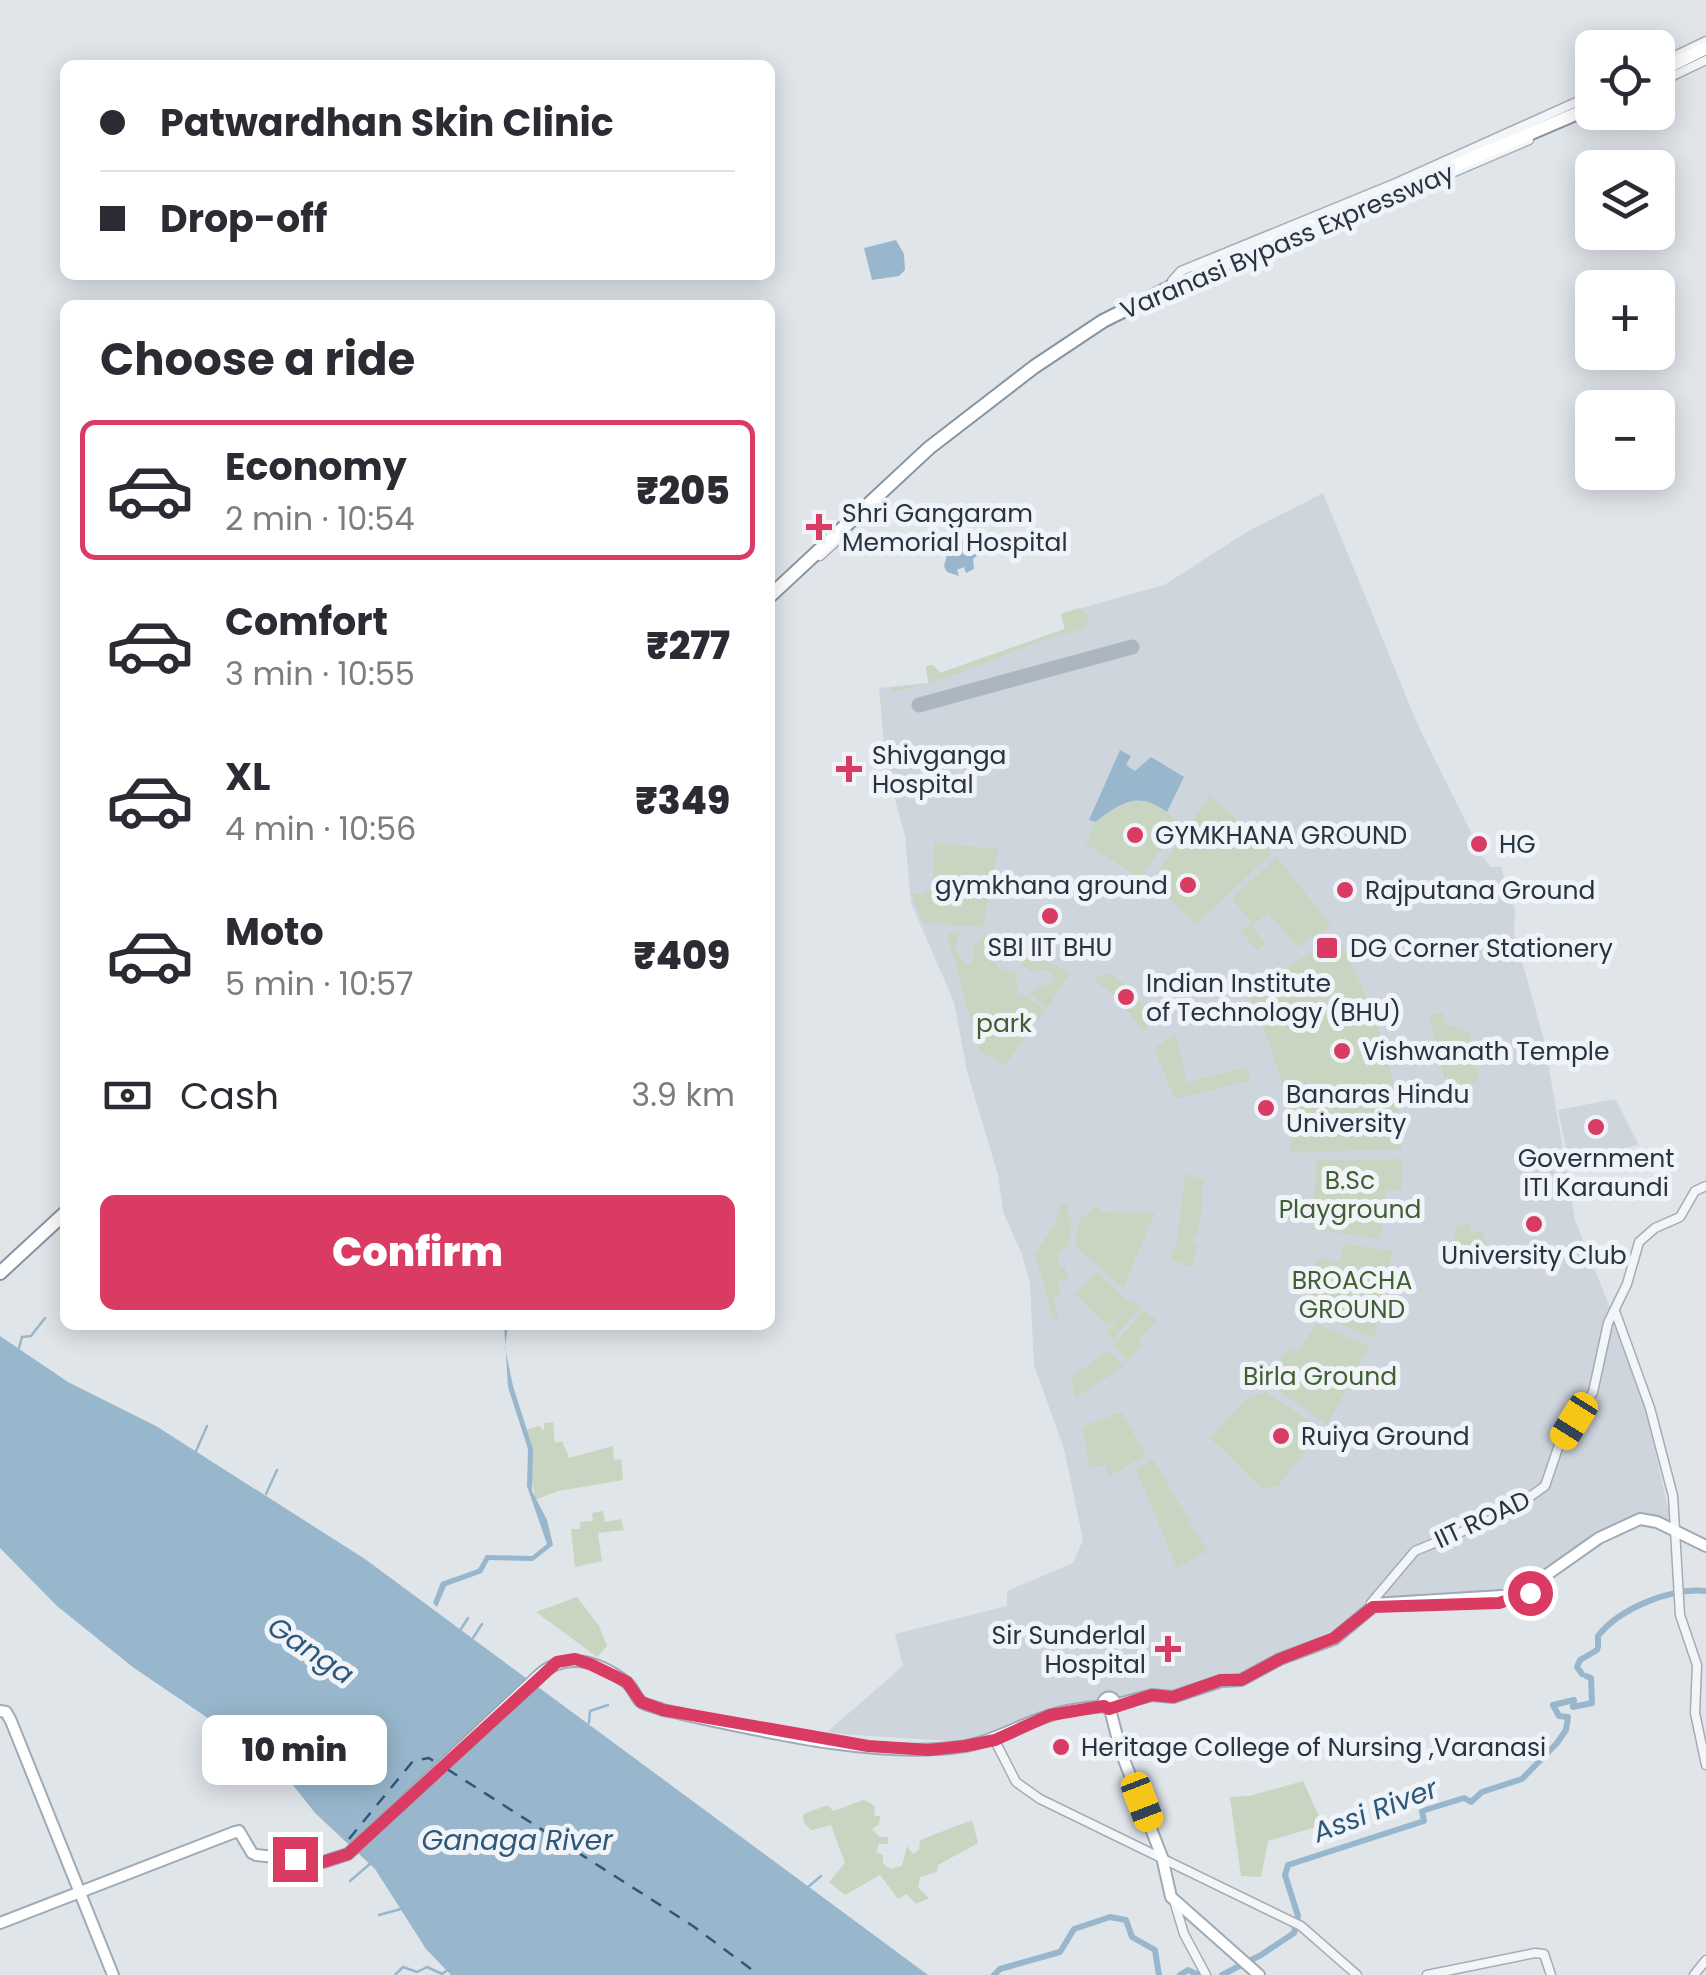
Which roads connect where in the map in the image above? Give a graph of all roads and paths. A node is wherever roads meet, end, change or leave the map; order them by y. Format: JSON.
{"nodes":[{"id":1,"x":1706,"y":51,"type":"edge"},
{"id":2,"x":1675,"y":59,"type":"edge"},
{"id":3,"x":1675,"y":68,"type":"edge"},
{"id":4,"x":1575,"y":112,"type":"edge"},
{"id":5,"x":1575,"y":112,"type":"edge"},
{"id":6,"x":1575,"y":112,"type":"edge"},
{"id":7,"x":925,"y":449,"type":"junction"},
{"id":8,"x":847,"y":528,"type":"junction"},
{"id":9,"x":775,"y":588,"type":"edge"},
{"id":10,"x":775,"y":589,"type":"edge"},
{"id":11,"x":1706,"y":1186,"type":"edge"},
{"id":12,"x":60,"y":1215,"type":"edge"},
{"id":13,"x":0,"y":1270,"type":"edge"},
{"id":14,"x":1615,"y":1310,"type":"junction"},
{"id":15,"x":1676,"y":1533,"type":"junction"},
{"id":16,"x":1706,"y":1547,"type":"edge"},
{"id":17,"x":1371,"y":1606,"type":"junction"},
{"id":18,"x":1109,"y":1706,"type":"junction"},
{"id":19,"x":0,"y":1711,"type":"edge"},
{"id":20,"x":990,"y":1739,"type":"junction"},
{"id":21,"x":1706,"y":1765,"type":"edge"},
{"id":22,"x":1160,"y":1856,"type":"junction"},
{"id":23,"x":80,"y":1894,"type":"junction"},
{"id":24,"x":1175,"y":1904,"type":"junction"},
{"id":25,"x":0,"y":1923,"type":"edge"},
{"id":26,"x":1537,"y":1954,"type":"junction"},
{"id":27,"x":1706,"y":1960,"type":"edge"},
{"id":28,"x":1251,"y":1969,"type":"edge"},
{"id":29,"x":113,"y":1975,"type":"edge"},
{"id":30,"x":1206,"y":1975,"type":"edge"},
{"id":31,"x":1357,"y":1975,"type":"edge"},
{"id":32,"x":1427,"y":1975,"type":"edge"},
{"id":33,"x":1444,"y":1975,"type":"edge"},
{"id":34,"x":1551,"y":1975,"type":"edge"},
{"id":35,"x":1694,"y":1975,"type":"edge"}],
"edges":[{"from":1,"to":2,"type":"street"},
{"from":1,"to":3,"type":"highway"},
{"from":4,"to":7,"type":"highway","name":"Varanasi Bypass Expressway"},
{"from":5,"to":7,"type":"highway","name":"Varanasi Bypass Expressway"},
{"from":6,"to":8,"type":"street"},
{"from":7,"to":8,"type":"highway","name":"Varanasi Bypass Expressway"},
{"from":7,"to":9,"type":"highway","name":"Varanasi Bypass Expressway"},
{"from":8,"to":10,"type":"highway","name":"Varanasi Bypass Expressway"},
{"from":11,"to":14,"type":"street","name":"IIT ROAD"},
{"from":12,"to":13,"type":"highway"},
{"from":14,"to":15,"type":"street"},
{"from":14,"to":17,"type":"street","name":"IIT ROAD"},
{"from":15,"to":16,"type":"main road"},
{"from":15,"to":17,"type":"main road"},
{"from":15,"to":21,"type":"street"},
{"from":17,"to":18,"type":"main road"},
{"from":18,"to":20,"type":"main road"},
{"from":18,"to":22,"type":"main road"},
{"from":19,"to":23,"type":"main road"},
{"from":20,"to":22,"type":"street"},
{"from":20,"to":23,"type":"main road"},
{"from":22,"to":24,"type":"main road"},
{"from":22,"to":28,"type":"main road"},
{"from":22,"to":31,"type":"street"},
{"from":23,"to":25,"type":"main road"},
{"from":23,"to":29,"type":"main road"},
{"from":24,"to":28,"type":"main road"},
{"from":24,"to":30,"type":"street"},
{"from":26,"to":32,"type":"street"},
{"from":26,"to":33,"type":"street"},
{"from":26,"to":34,"type":"street"},
{"from":27,"to":35,"type":"street"}]}
